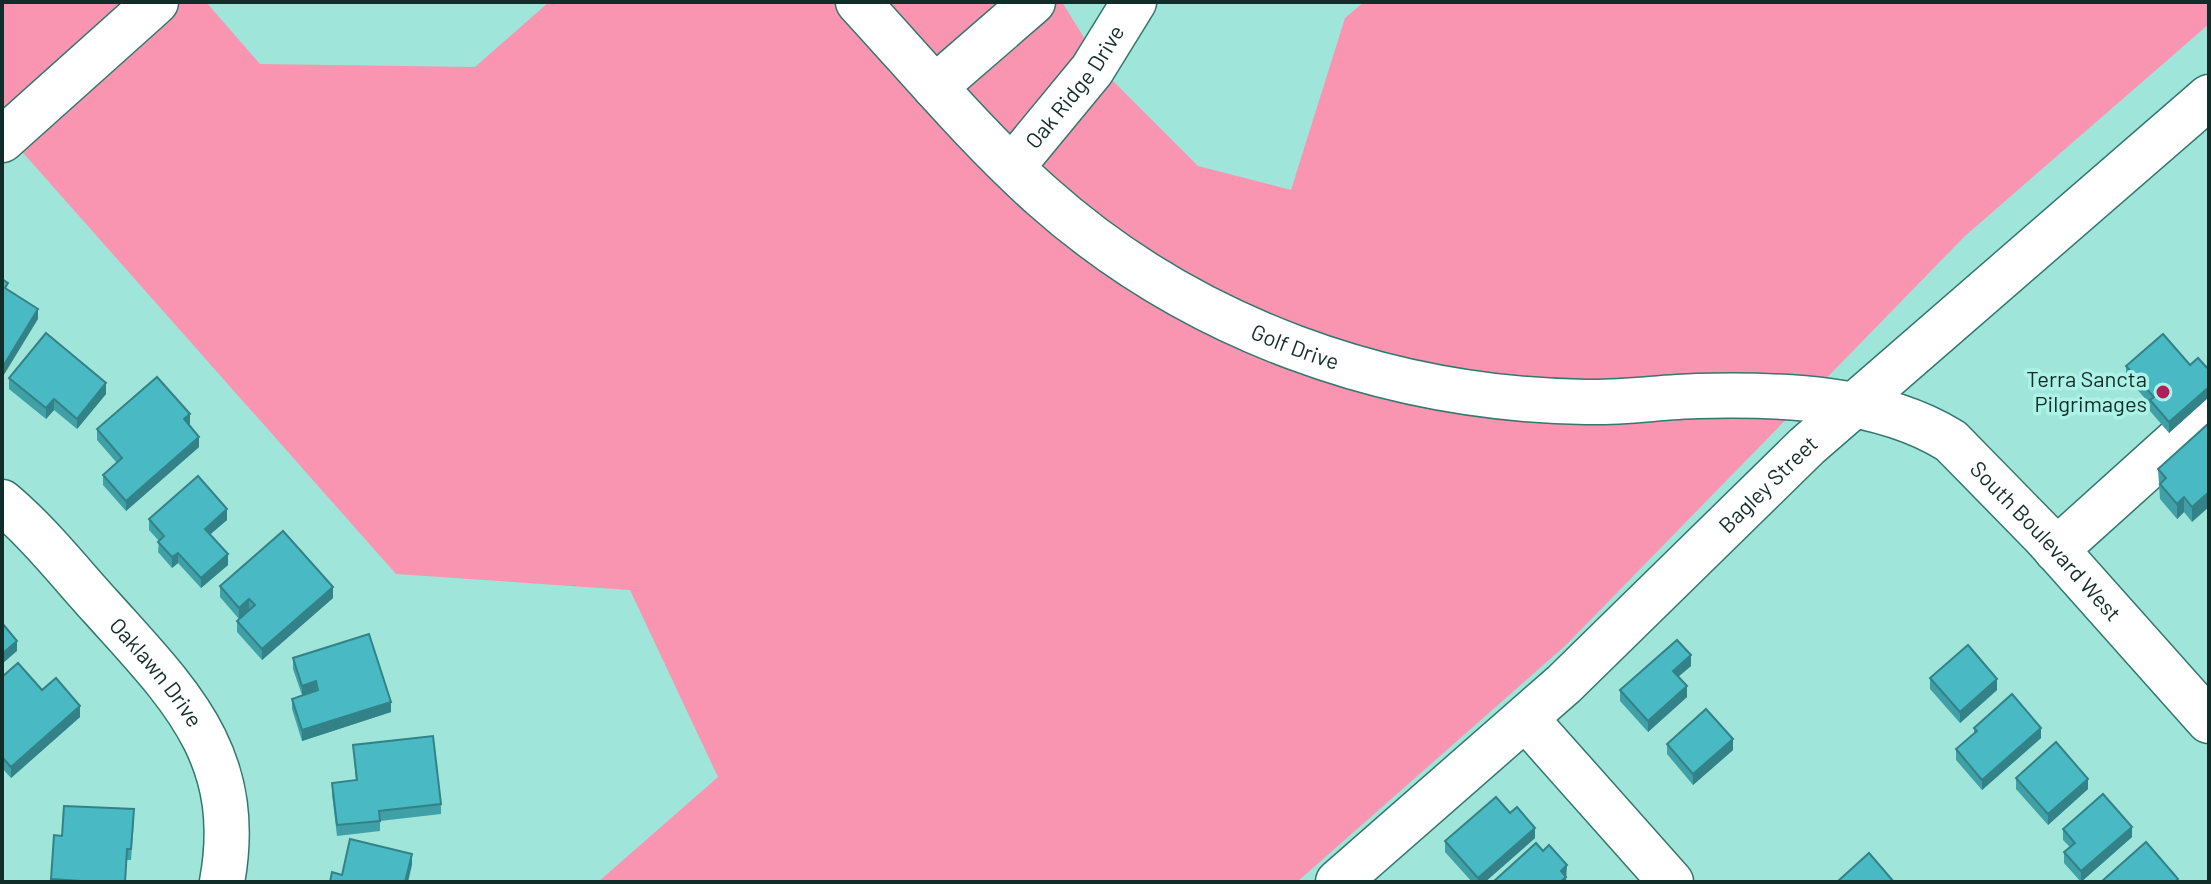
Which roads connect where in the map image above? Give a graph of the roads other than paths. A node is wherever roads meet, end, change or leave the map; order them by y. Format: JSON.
{"nodes":[{"id":1,"x":156,"y":2,"type":"edge"},
{"id":2,"x":858,"y":2,"type":"edge"},
{"id":3,"x":1033,"y":2,"type":"edge"},
{"id":4,"x":1134,"y":2,"type":"edge"},
{"id":5,"x":935,"y":87,"type":"junction"},
{"id":6,"x":2209,"y":97,"type":"edge"},
{"id":7,"x":2,"y":140,"type":"edge"},
{"id":8,"x":1012,"y":167,"type":"junction"},
{"id":9,"x":1852,"y":407,"type":"junction"},
{"id":10,"x":2209,"y":412,"type":"edge"},
{"id":11,"x":2,"y":502,"type":"edge"},
{"id":12,"x":2056,"y":550,"type":"junction"},
{"id":13,"x":2202,"y":699,"type":"edge"},
{"id":14,"x":1526,"y":719,"type":"junction"},
{"id":15,"x":222,"y":882,"type":"edge"},
{"id":16,"x":1338,"y":882,"type":"edge"},
{"id":17,"x":1671,"y":882,"type":"edge"}],
"edges":[{"from":1,"to":7,"type":"street"},
{"from":2,"to":5,"type":"street","name":"Golf Drive"},
{"from":3,"to":5,"type":"street"},
{"from":4,"to":8,"type":"street","name":"Oak Ridge Drive"},
{"from":5,"to":8,"type":"street","name":"Golf Drive"},
{"from":6,"to":9,"type":"street","name":"Bagley Street"},
{"from":8,"to":9,"type":"street","name":"Golf Drive"},
{"from":9,"to":12,"type":"street","name":"South Boulevard West"},
{"from":9,"to":14,"type":"street","name":"Bagley Street"},
{"from":10,"to":12,"type":"street"},
{"from":11,"to":15,"type":"street","name":"Oaklawn Drive"},
{"from":12,"to":13,"type":"street","name":"South Boulevard West"},
{"from":14,"to":16,"type":"street","name":"Bagley Street"},
{"from":14,"to":17,"type":"street"}]}
